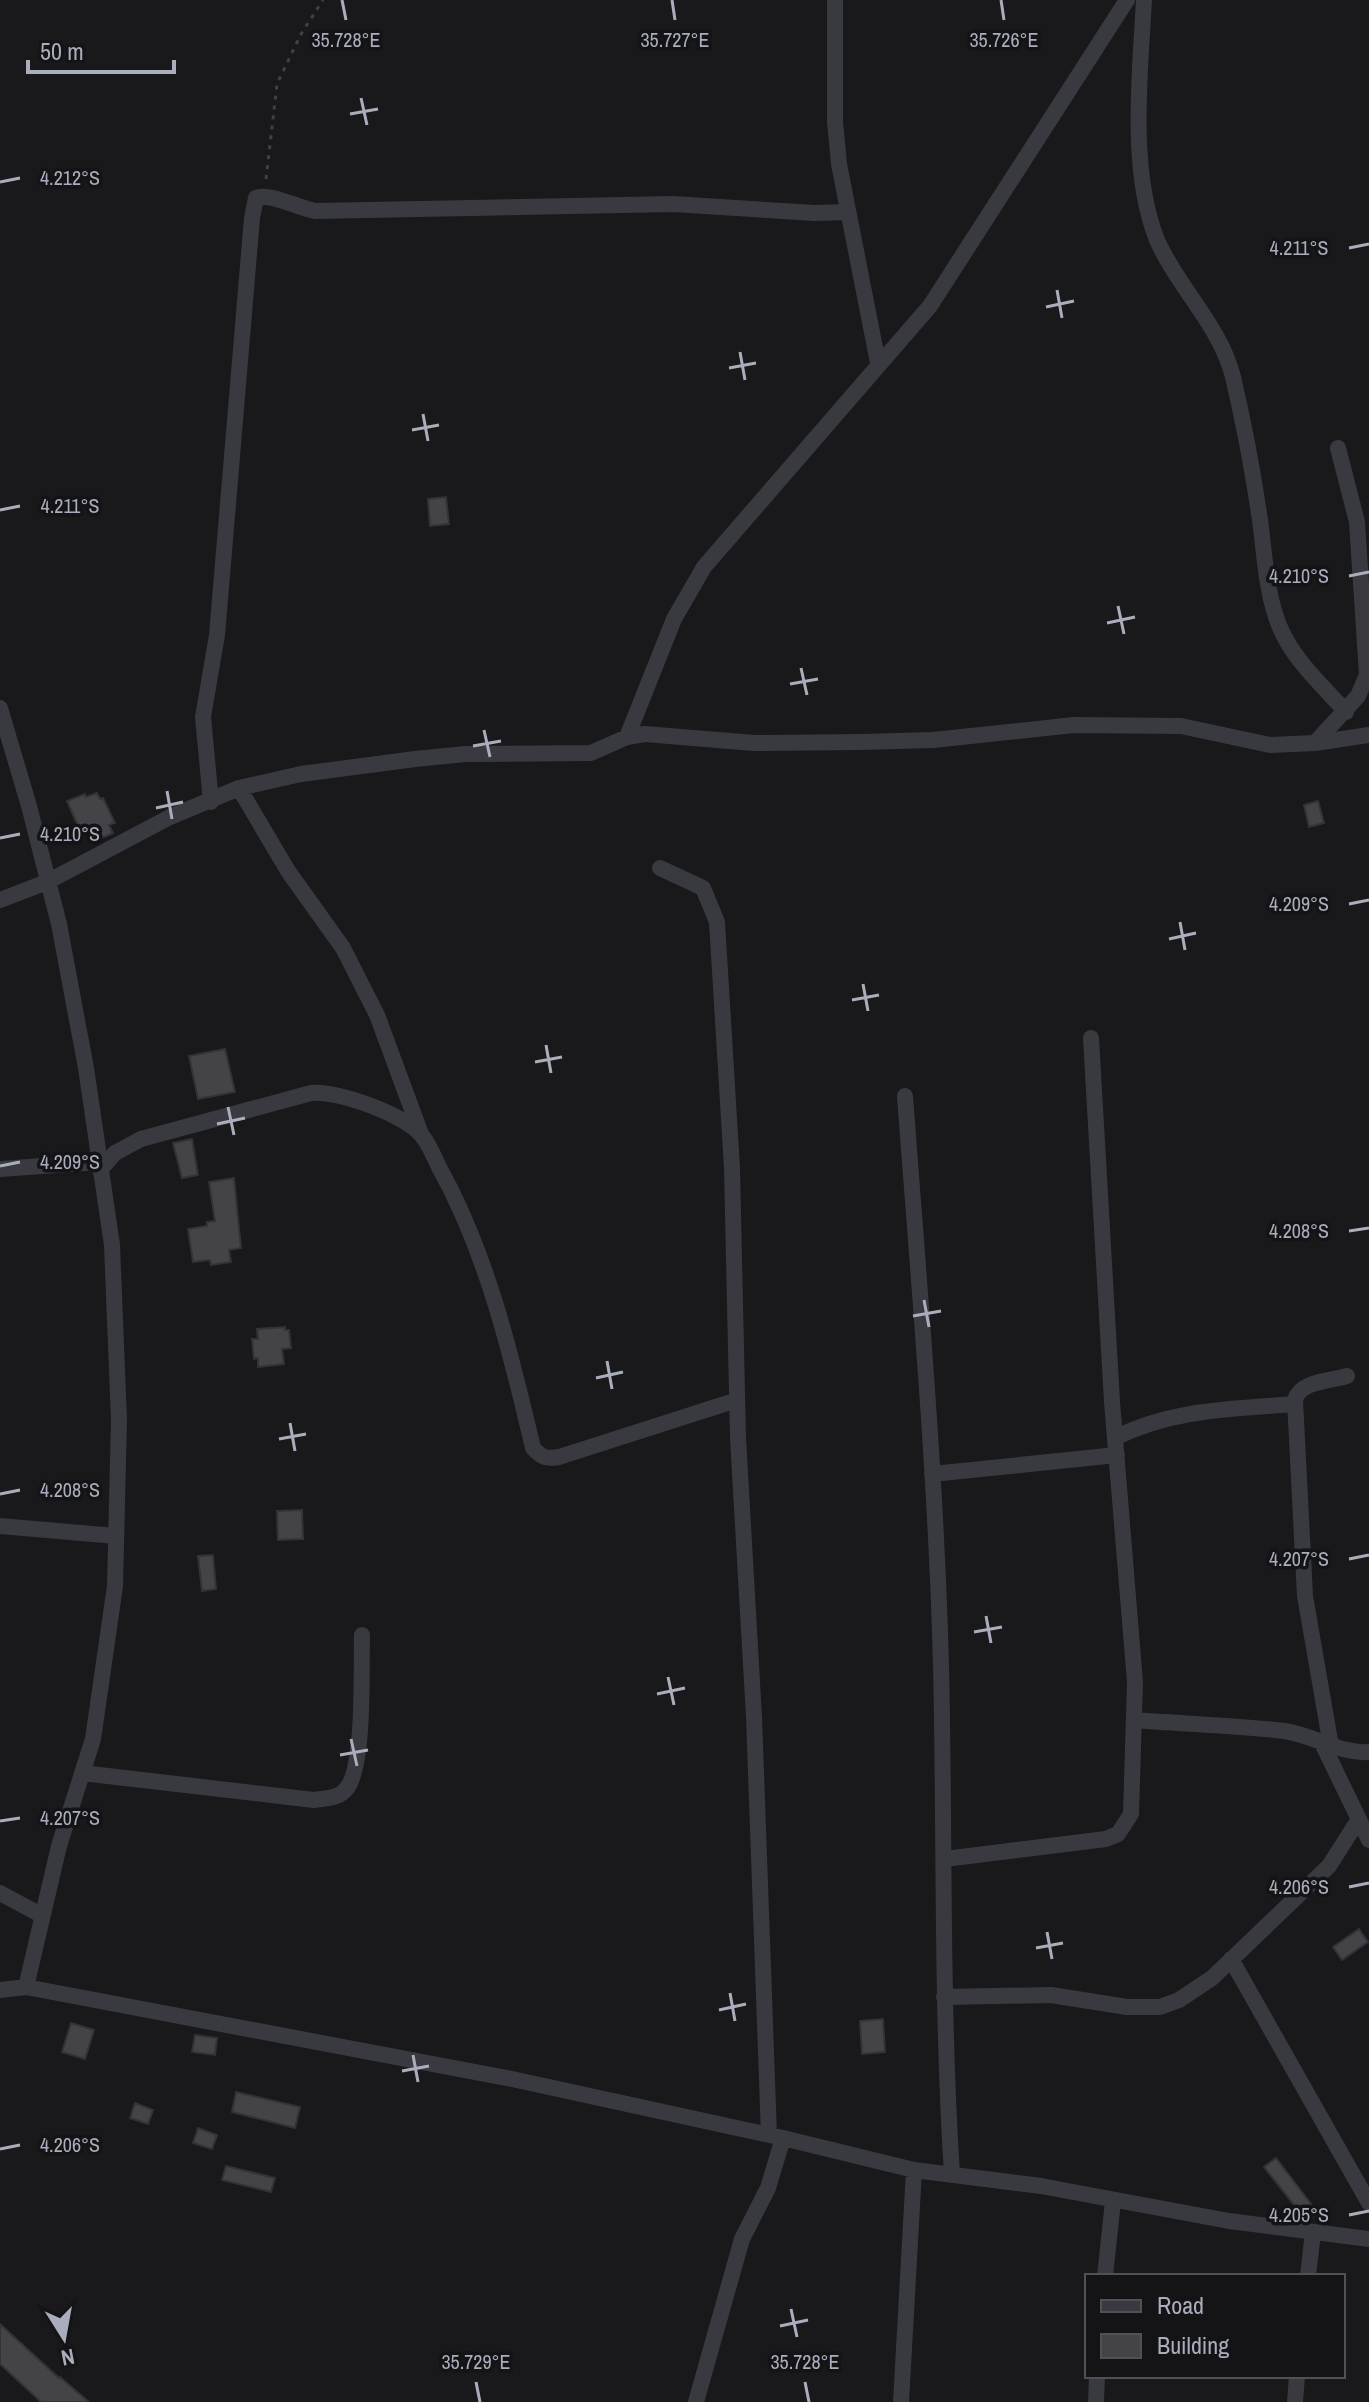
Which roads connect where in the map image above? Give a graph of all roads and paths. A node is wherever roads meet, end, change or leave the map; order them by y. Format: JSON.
{"nodes":[{"id":1,"x":323,"y":0,"type":"edge"},
{"id":2,"x":835,"y":0,"type":"edge"},
{"id":3,"x":1127,"y":0,"type":"edge"},
{"id":4,"x":1144,"y":0,"type":"edge"},
{"id":5,"x":264,"y":195,"type":"junction"},
{"id":6,"x":847,"y":212,"type":"junction"},
{"id":7,"x":878,"y":363,"type":"junction"},
{"id":8,"x":1338,"y":448,"type":"dead end"},
{"id":9,"x":0,"y":708,"type":"edge"},
{"id":10,"x":1346,"y":712,"type":"junction"},
{"id":11,"x":1369,"y":735,"type":"edge"},
{"id":12,"x":627,"y":737,"type":"junction"},
{"id":13,"x":1315,"y":743,"type":"junction"},
{"id":14,"x":239,"y":788,"type":"junction"},
{"id":15,"x":211,"y":802,"type":"junction"},
{"id":16,"x":660,"y":868,"type":"dead end"},
{"id":17,"x":47,"y":882,"type":"junction"},
{"id":18,"x":0,"y":900,"type":"edge"},
{"id":19,"x":1091,"y":1038,"type":"dead end"},
{"id":20,"x":905,"y":1096,"type":"dead end"},
{"id":21,"x":421,"y":1134,"type":"junction"},
{"id":22,"x":99,"y":1166,"type":"junction"},
{"id":23,"x":0,"y":1169,"type":"edge"},
{"id":24,"x":1347,"y":1376,"type":"dead end"},
{"id":25,"x":737,"y":1400,"type":"junction"},
{"id":26,"x":1295,"y":1404,"type":"junction"},
{"id":27,"x":1116,"y":1446,"type":"junction"},
{"id":28,"x":932,"y":1474,"type":"junction"},
{"id":29,"x":0,"y":1526,"type":"edge"},
{"id":30,"x":116,"y":1536,"type":"junction"},
{"id":31,"x":362,"y":1635,"type":"dead end"},
{"id":32,"x":1134,"y":1720,"type":"junction"},
{"id":33,"x":1326,"y":1743,"type":"junction"},
{"id":34,"x":1369,"y":1752,"type":"edge"},
{"id":35,"x":82,"y":1773,"type":"junction"},
{"id":36,"x":1359,"y":1819,"type":"junction"},
{"id":37,"x":1369,"y":1840,"type":"edge"},
{"id":38,"x":945,"y":1859,"type":"junction"},
{"id":39,"x":0,"y":1893,"type":"edge"},
{"id":40,"x":41,"y":1915,"type":"junction"},
{"id":41,"x":1231,"y":1959,"type":"junction"},
{"id":42,"x":26,"y":1987,"type":"junction"},
{"id":43,"x":0,"y":1990,"type":"edge"},
{"id":44,"x":944,"y":1997,"type":"junction"},
{"id":45,"x":776,"y":2136,"type":"junction"},
{"id":46,"x":914,"y":2170,"type":"junction"},
{"id":47,"x":952,"y":2174,"type":"junction"},
{"id":48,"x":1113,"y":2201,"type":"junction"},
{"id":49,"x":1369,"y":2203,"type":"edge"},
{"id":50,"x":1313,"y":2232,"type":"junction"},
{"id":51,"x":1369,"y":2239,"type":"edge"},
{"id":52,"x":1105,"y":2274,"type":"edge"},
{"id":53,"x":1308,"y":2274,"type":"edge"},
{"id":54,"x":1097,"y":2378,"type":"edge"},
{"id":55,"x":1297,"y":2378,"type":"edge"},
{"id":56,"x":696,"y":2402,"type":"edge"},
{"id":57,"x":901,"y":2402,"type":"edge"},
{"id":58,"x":1096,"y":2402,"type":"edge"},
{"id":59,"x":1295,"y":2402,"type":"edge"}],
"edges":[{"from":1,"to":5,"type":"path"},
{"from":2,"to":6,"type":"street"},
{"from":3,"to":7,"type":"street"},
{"from":4,"to":10,"type":"street"},
{"from":5,"to":6,"type":"street"},
{"from":5,"to":15,"type":"street"},
{"from":6,"to":7,"type":"street"},
{"from":7,"to":12,"type":"street"},
{"from":8,"to":10,"type":"street"},
{"from":9,"to":17,"type":"street"},
{"from":10,"to":13,"type":"street"},
{"from":11,"to":13,"type":"street"},
{"from":12,"to":13,"type":"street"},
{"from":12,"to":14,"type":"street"},
{"from":14,"to":15,"type":"street"},
{"from":14,"to":21,"type":"street"},
{"from":15,"to":17,"type":"street"},
{"from":16,"to":25,"type":"street"},
{"from":17,"to":18,"type":"street"},
{"from":17,"to":22,"type":"street"},
{"from":19,"to":27,"type":"street"},
{"from":20,"to":28,"type":"street"},
{"from":21,"to":22,"type":"street"},
{"from":21,"to":25,"type":"street"},
{"from":22,"to":23,"type":"street"},
{"from":22,"to":30,"type":"street"},
{"from":24,"to":26,"type":"street"},
{"from":25,"to":45,"type":"street"},
{"from":26,"to":27,"type":"street"},
{"from":26,"to":33,"type":"street"},
{"from":27,"to":28,"type":"street"},
{"from":27,"to":32,"type":"street"},
{"from":28,"to":38,"type":"street"},
{"from":29,"to":30,"type":"street"},
{"from":30,"to":35,"type":"street"},
{"from":31,"to":35,"type":"street"},
{"from":32,"to":33,"type":"street"},
{"from":32,"to":38,"type":"street"},
{"from":33,"to":34,"type":"street"},
{"from":33,"to":36,"type":"street"},
{"from":35,"to":40,"type":"street"},
{"from":36,"to":37,"type":"street"},
{"from":36,"to":41,"type":"street"},
{"from":38,"to":44,"type":"street"},
{"from":39,"to":40,"type":"street"},
{"from":40,"to":42,"type":"street"},
{"from":41,"to":44,"type":"street"},
{"from":41,"to":49,"type":"street"},
{"from":42,"to":43,"type":"street"},
{"from":42,"to":45,"type":"street"},
{"from":44,"to":47,"type":"street"},
{"from":45,"to":46,"type":"street"},
{"from":45,"to":56,"type":"street"},
{"from":46,"to":47,"type":"street"},
{"from":46,"to":57,"type":"street"},
{"from":47,"to":48,"type":"street"},
{"from":48,"to":50,"type":"street"},
{"from":48,"to":52,"type":"street"},
{"from":50,"to":51,"type":"street"},
{"from":50,"to":53,"type":"street"},
{"from":54,"to":58,"type":"street"},
{"from":55,"to":59,"type":"street"}]}
